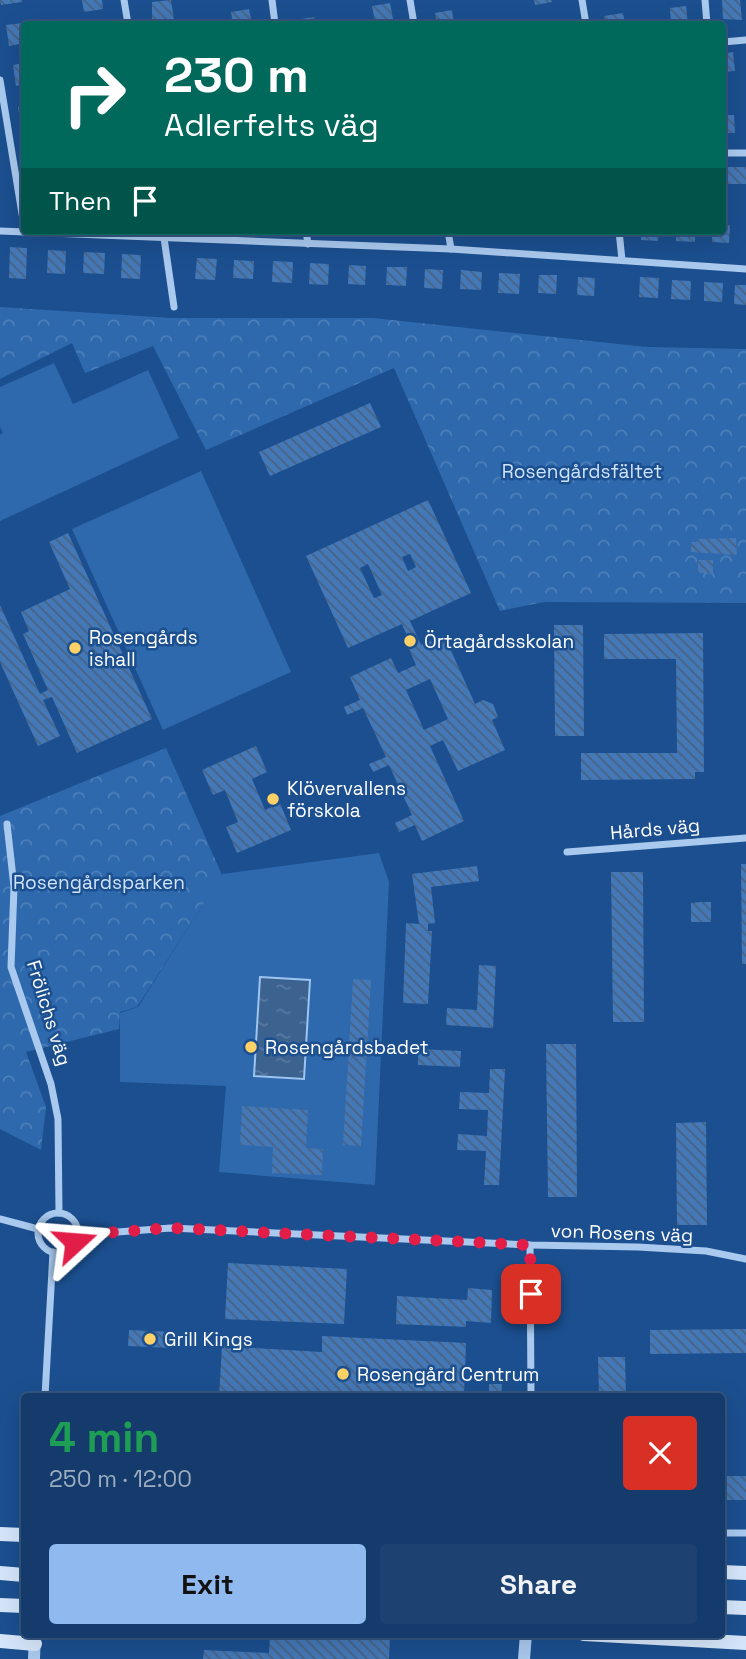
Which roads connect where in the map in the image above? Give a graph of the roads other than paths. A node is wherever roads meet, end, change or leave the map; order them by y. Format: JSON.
{"nodes":[{"id":1,"x":124,"y":0,"type":"edge"},
{"id":2,"x":272,"y":0,"type":"edge"},
{"id":3,"x":410,"y":0,"type":"edge"},
{"id":4,"x":582,"y":0,"type":"edge"},
{"id":5,"x":705,"y":0,"type":"edge"},
{"id":6,"x":128,"y":21,"type":"edge"},
{"id":7,"x":275,"y":21,"type":"edge"},
{"id":8,"x":414,"y":21,"type":"edge"},
{"id":9,"x":586,"y":21,"type":"edge"},
{"id":10,"x":707,"y":21,"type":"edge"},
{"id":11,"x":746,"y":40,"type":"edge"},
{"id":12,"x":726,"y":42,"type":"edge"},
{"id":13,"x":0,"y":80,"type":"edge"},
{"id":14,"x":726,"y":153,"type":"edge"},
{"id":15,"x":746,"y":153,"type":"edge"},
{"id":16,"x":21,"y":213,"type":"edge"},
{"id":17,"x":0,"y":231,"type":"edge"},
{"id":18,"x":21,"y":232,"type":"edge"},
{"id":19,"x":164,"y":235,"type":"edge"},
{"id":20,"x":178,"y":235,"type":"edge"},
{"id":21,"x":307,"y":235,"type":"edge"},
{"id":22,"x":449,"y":235,"type":"edge"},
{"id":23,"x":619,"y":235,"type":"edge"},
{"id":24,"x":308,"y":244,"type":"junction"},
{"id":25,"x":451,"y":249,"type":"junction"},
{"id":26,"x":622,"y":260,"type":"junction"},
{"id":27,"x":746,"y":269,"type":"edge"},
{"id":28,"x":174,"y":307,"type":"dead end"},
{"id":29,"x":7,"y":824,"type":"dead end"},
{"id":30,"x":746,"y":838,"type":"edge"},
{"id":31,"x":567,"y":852,"type":"dead end"},
{"id":32,"x":59,"y":1213,"type":"junction"},
{"id":33,"x":0,"y":1219,"type":"edge"},
{"id":34,"x":38,"y":1229,"type":"junction"},
{"id":35,"x":77,"y":1235,"type":"junction"},
{"id":36,"x":530,"y":1245,"type":"junction"},
{"id":37,"x":53,"y":1252,"type":"junction"},
{"id":38,"x":746,"y":1259,"type":"edge"},
{"id":39,"x":45,"y":1393,"type":"edge"},
{"id":40,"x":531,"y":1393,"type":"edge"},
{"id":41,"x":746,"y":1533,"type":"edge"},
{"id":42,"x":0,"y":1534,"type":"edge"},
{"id":43,"x":725,"y":1534,"type":"edge"},
{"id":44,"x":21,"y":1535,"type":"edge"},
{"id":45,"x":725,"y":1572,"type":"edge"},
{"id":46,"x":0,"y":1573,"type":"edge"},
{"id":47,"x":746,"y":1573,"type":"edge"},
{"id":48,"x":21,"y":1575,"type":"edge"},
{"id":49,"x":0,"y":1605,"type":"edge"},
{"id":50,"x":21,"y":1606,"type":"edge"},
{"id":51,"x":725,"y":1607,"type":"edge"},
{"id":52,"x":746,"y":1608,"type":"edge"},
{"id":53,"x":526,"y":1638,"type":"edge"},
{"id":54,"x":655,"y":1638,"type":"edge"},
{"id":55,"x":35,"y":1639,"type":"edge"},
{"id":56,"x":0,"y":1641,"type":"edge"},
{"id":57,"x":746,"y":1643,"type":"edge"},
{"id":58,"x":524,"y":1658,"type":"edge"},
{"id":59,"x":34,"y":1659,"type":"edge"}],
"edges":[{"from":1,"to":6,"type":"street"},
{"from":2,"to":7,"type":"street"},
{"from":3,"to":8,"type":"street"},
{"from":4,"to":9,"type":"street"},
{"from":5,"to":10,"type":"street"},
{"from":11,"to":12,"type":"street"},
{"from":13,"to":16,"type":"street"},
{"from":14,"to":15,"type":"street"},
{"from":17,"to":18,"type":"street"},
{"from":19,"to":28,"type":"street"},
{"from":20,"to":24,"type":"street"},
{"from":21,"to":24,"type":"street"},
{"from":22,"to":25,"type":"street"},
{"from":23,"to":26,"type":"street"},
{"from":24,"to":25,"type":"street"},
{"from":25,"to":26,"type":"street"},
{"from":26,"to":27,"type":"street"},
{"from":29,"to":32,"type":"street","name":"Frölichs väg"},
{"from":30,"to":31,"type":"street","name":"Hårds väg"},
{"from":32,"to":34,"type":"street"},
{"from":32,"to":35,"type":"street"},
{"from":33,"to":34,"type":"street"},
{"from":34,"to":37,"type":"street"},
{"from":35,"to":36,"type":"street","name":"von Rosens väg"},
{"from":35,"to":37,"type":"street"},
{"from":36,"to":38,"type":"street","name":"von Rosens väg"},
{"from":36,"to":40,"type":"street"},
{"from":37,"to":39,"type":"street"},
{"from":41,"to":43,"type":"street"},
{"from":42,"to":44,"type":"main road"},
{"from":45,"to":47,"type":"main road"},
{"from":46,"to":48,"type":"main road"},
{"from":49,"to":50,"type":"main road"},
{"from":51,"to":52,"type":"main road"},
{"from":53,"to":58,"type":"street"},
{"from":54,"to":57,"type":"main road"},
{"from":55,"to":56,"type":"main road"},
{"from":55,"to":59,"type":"street"}]}
